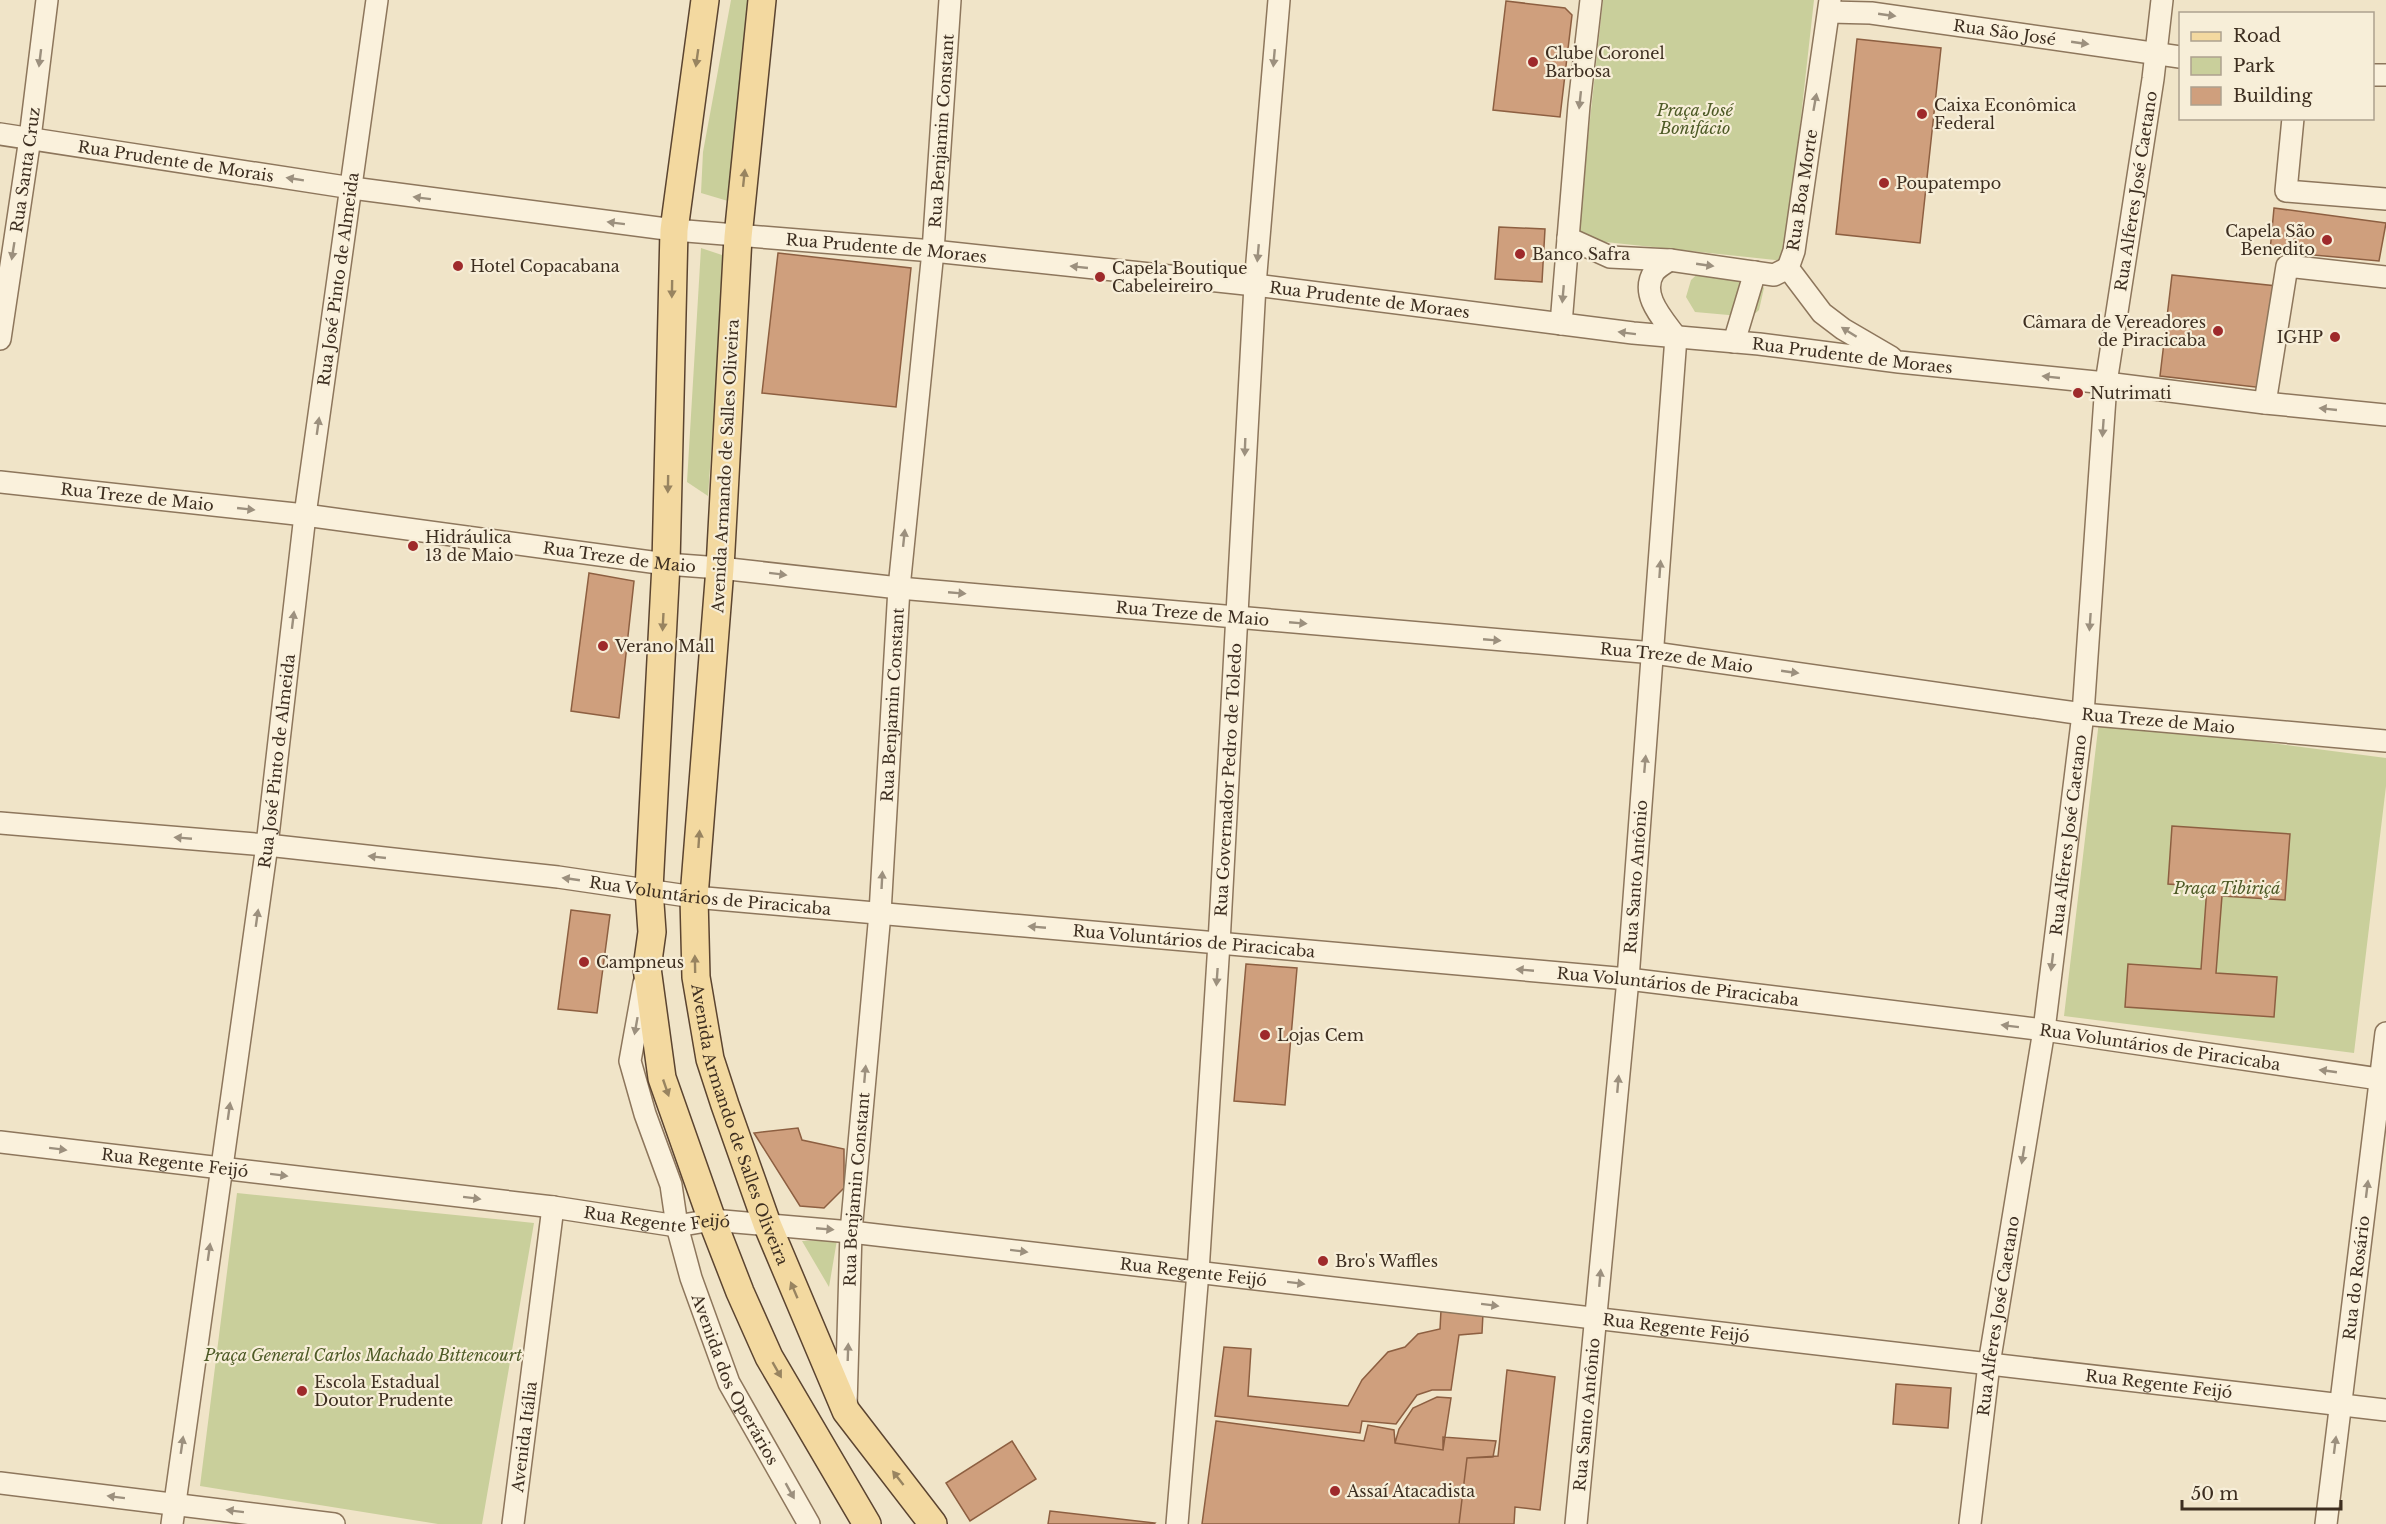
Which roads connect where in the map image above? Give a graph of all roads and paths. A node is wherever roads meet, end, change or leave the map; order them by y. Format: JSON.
{"nodes":[{"id":1,"x":47,"y":0,"type":"edge"},
{"id":2,"x":377,"y":0,"type":"edge"},
{"id":3,"x":705,"y":0,"type":"edge"},
{"id":4,"x":762,"y":0,"type":"edge"},
{"id":5,"x":950,"y":0,"type":"edge"},
{"id":6,"x":1279,"y":0,"type":"edge"},
{"id":7,"x":1591,"y":0,"type":"edge"},
{"id":8,"x":2162,"y":0,"type":"edge"},
{"id":9,"x":1829,"y":6,"type":"edge"},
{"id":10,"x":2155,"y":54,"type":"junction"},
{"id":11,"x":2179,"y":57,"type":"edge"},
{"id":12,"x":2293,"y":120,"type":"edge"},
{"id":13,"x":0,"y":134,"type":"edge"},
{"id":14,"x":30,"y":138,"type":"junction"},
{"id":15,"x":352,"y":189,"type":"junction"},
{"id":16,"x":2386,"y":198,"type":"edge"},
{"id":17,"x":674,"y":230,"type":"junction"},
{"id":18,"x":738,"y":237,"type":"junction"},
{"id":19,"x":1568,"y":238,"type":"junction"},
{"id":20,"x":933,"y":251,"type":"junction"},
{"id":21,"x":1670,"y":260,"type":"junction"},
{"id":22,"x":1788,"y":268,"type":"junction"},
{"id":23,"x":1755,"y":272,"type":"junction"},
{"id":24,"x":2386,"y":277,"type":"edge"},
{"id":25,"x":1255,"y":285,"type":"junction"},
{"id":26,"x":1561,"y":324,"type":"junction"},
{"id":27,"x":1676,"y":338,"type":"junction"},
{"id":28,"x":0,"y":339,"type":"edge"},
{"id":29,"x":1734,"y":342,"type":"junction"},
{"id":30,"x":1899,"y":362,"type":"junction"},
{"id":31,"x":2106,"y":383,"type":"junction"},
{"id":32,"x":2265,"y":403,"type":"junction"},
{"id":33,"x":2386,"y":415,"type":"edge"},
{"id":34,"x":0,"y":482,"type":"edge"},
{"id":35,"x":305,"y":516,"type":"junction"},
{"id":36,"x":666,"y":564,"type":"junction"},
{"id":37,"x":720,"y":567,"type":"junction"},
{"id":38,"x":899,"y":588,"type":"junction"},
{"id":39,"x":1238,"y":618,"type":"junction"},
{"id":40,"x":1654,"y":653,"type":"junction"},
{"id":41,"x":2083,"y":714,"type":"junction"},
{"id":42,"x":2386,"y":741,"type":"edge"},
{"id":43,"x":0,"y":823,"type":"edge"},
{"id":44,"x":267,"y":845,"type":"junction"},
{"id":45,"x":650,"y":889,"type":"junction"},
{"id":46,"x":694,"y":897,"type":"junction"},
{"id":47,"x":880,"y":913,"type":"junction"},
{"id":48,"x":1219,"y":944,"type":"junction"},
{"id":49,"x":647,"y":968,"type":"junction"},
{"id":50,"x":1628,"y":979,"type":"junction"},
{"id":51,"x":2044,"y":1030,"type":"junction"},
{"id":52,"x":2386,"y":1033,"type":"edge"},
{"id":53,"x":2384,"y":1079,"type":"edge"},
{"id":54,"x":0,"y":1142,"type":"edge"},
{"id":55,"x":220,"y":1168,"type":"junction"},
{"id":56,"x":553,"y":1207,"type":"junction"},
{"id":57,"x":712,"y":1220,"type":"junction"},
{"id":58,"x":767,"y":1224,"type":"junction"},
{"id":59,"x":677,"y":1226,"type":"junction"},
{"id":60,"x":851,"y":1232,"type":"junction"},
{"id":61,"x":1198,"y":1272,"type":"junction"},
{"id":62,"x":1596,"y":1318,"type":"junction"},
{"id":63,"x":1989,"y":1364,"type":"junction"},
{"id":64,"x":2340,"y":1404,"type":"junction"},
{"id":65,"x":2386,"y":1410,"type":"edge"},
{"id":66,"x":846,"y":1411,"type":"junction"},
{"id":67,"x":0,"y":1483,"type":"edge"},
{"id":68,"x":173,"y":1514,"type":"edge"},
{"id":69,"x":334,"y":1524,"type":"edge"},
{"id":70,"x":513,"y":1524,"type":"edge"},
{"id":71,"x":809,"y":1524,"type":"edge"},
{"id":72,"x":867,"y":1524,"type":"edge"},
{"id":73,"x":933,"y":1524,"type":"edge"},
{"id":74,"x":1177,"y":1524,"type":"edge"},
{"id":75,"x":1576,"y":1524,"type":"edge"},
{"id":76,"x":1970,"y":1524,"type":"edge"},
{"id":77,"x":2326,"y":1524,"type":"edge"}],
"edges":[{"from":1,"to":14,"type":"street","name":"Rua Santa Cruz","one_way":true},
{"from":2,"to":15,"type":"street","name":"Rua José Pinto de Almeida"},
{"from":3,"to":17,"type":"main road","one_way":true},
{"from":18,"to":4,"type":"main road","name":"Avenida Armando de Salles Oliveira","one_way":true},
{"from":5,"to":20,"type":"street","name":"Rua Benjamin Constant"},
{"from":6,"to":25,"type":"street","name":"Rua Governador Pedro de Toledo","one_way":true},
{"from":7,"to":19,"type":"street","one_way":true},
{"from":8,"to":10,"type":"street","name":"Rua Alferes José Caetano"},
{"from":9,"to":10,"type":"street","name":"Rua São José","one_way":true},
{"from":22,"to":9,"type":"street","name":"Rua Boa Morte","one_way":true},
{"from":10,"to":11,"type":"street","name":"Rua São José"},
{"from":10,"to":31,"type":"street","name":"Rua Alferes José Caetano"},
{"from":12,"to":16,"type":"street"},
{"from":13,"to":14,"type":"street","name":"Rua Prudente de Morais"},
{"from":15,"to":14,"type":"street","name":"Rua Prudente de Morais","one_way":true},
{"from":14,"to":28,"type":"street","name":"Rua Santa Cruz","one_way":true},
{"from":17,"to":15,"type":"street","name":"Rua Prudente de Moraes","one_way":true},
{"from":35,"to":15,"type":"street","name":"Rua José Pinto de Almeida","one_way":true},
{"from":17,"to":18,"type":"street","name":"Rua Prudente de Moraes"},
{"from":17,"to":36,"type":"main road","one_way":true},
{"from":18,"to":20,"type":"street","name":"Rua Prudente de Moraes"},
{"from":18,"to":37,"type":"main road","name":"Avenida Armando de Salles Oliveira"},
{"from":19,"to":21,"type":"street"},
{"from":19,"to":26,"type":"street","one_way":true},
{"from":25,"to":20,"type":"street","name":"Rua Prudente de Moraes","one_way":true},
{"from":38,"to":20,"type":"street","name":"Rua Benjamin Constant","one_way":true},
{"from":21,"to":23,"type":"street","one_way":true},
{"from":21,"to":27,"type":"street"},
{"from":22,"to":23,"type":"street"},
{"from":30,"to":22,"type":"street","name":"Rua Boa Morte","one_way":true},
{"from":23,"to":29,"type":"street"},
{"from":24,"to":32,"type":"street"},
{"from":25,"to":26,"type":"street","name":"Rua Prudente de Moraes"},
{"from":25,"to":39,"type":"street","name":"Rua Governador Pedro de Toledo","one_way":true},
{"from":27,"to":26,"type":"street","name":"Rua Prudente de Moraes","one_way":true},
{"from":27,"to":29,"type":"street","name":"Rua Prudente de Moraes"},
{"from":40,"to":27,"type":"street","name":"Rua Santo Antônio","one_way":true},
{"from":29,"to":30,"type":"street","name":"Rua Prudente de Moraes"},
{"from":31,"to":30,"type":"street","name":"Rua Prudente de Moraes","one_way":true},
{"from":31,"to":32,"type":"street","name":"Rua Prudente de Moraes"},
{"from":31,"to":41,"type":"street","name":"Rua Alferes José Caetano","one_way":true},
{"from":33,"to":32,"type":"street","name":"Rua Prudente de Moraes","one_way":true},
{"from":34,"to":35,"type":"street","name":"Rua Treze de Maio","one_way":true},
{"from":35,"to":36,"type":"street","name":"Rua Treze de Maio"},
{"from":44,"to":35,"type":"street","name":"Rua José Pinto de Almeida","one_way":true},
{"from":36,"to":37,"type":"street","name":"Rua Treze de Maio"},
{"from":36,"to":45,"type":"main road","one_way":true},
{"from":37,"to":38,"type":"street","name":"Rua Treze de Maio","one_way":true},
{"from":46,"to":37,"type":"main road","name":"Avenida Armando de Salles Oliveira","one_way":true},
{"from":38,"to":39,"type":"street","name":"Rua Treze de Maio","one_way":true},
{"from":47,"to":38,"type":"street","name":"Rua Benjamin Constant","one_way":true},
{"from":39,"to":40,"type":"street","name":"Rua Treze de Maio","one_way":true},
{"from":39,"to":48,"type":"street","name":"Rua Governador Pedro de Toledo"},
{"from":40,"to":41,"type":"street","name":"Rua Treze de Maio","one_way":true},
{"from":50,"to":40,"type":"street","name":"Rua Santo Antônio","one_way":true},
{"from":41,"to":42,"type":"street","name":"Rua Treze de Maio"},
{"from":41,"to":51,"type":"street","name":"Rua Alferes José Caetano","one_way":true},
{"from":44,"to":43,"type":"street","name":"Rua Voluntários de Piracicaba","one_way":true},
{"from":45,"to":44,"type":"street","name":"Rua Voluntários de Piracicaba","one_way":true},
{"from":55,"to":44,"type":"street","name":"Rua José Pinto de Almeida","one_way":true},
{"from":45,"to":46,"type":"street","name":"Rua Voluntários de Piracicaba"},
{"from":45,"to":49,"type":"main road"},
{"from":46,"to":47,"type":"street","name":"Rua Voluntários de Piracicaba"},
{"from":58,"to":46,"type":"main road","name":"Avenida Armando de Salles Oliveira","one_way":true},
{"from":48,"to":47,"type":"street","name":"Rua Voluntários de Piracicaba","one_way":true},
{"from":60,"to":47,"type":"street","name":"Rua Benjamin Constant","one_way":true},
{"from":50,"to":48,"type":"street","name":"Rua Voluntários de Piracicaba","one_way":true},
{"from":48,"to":61,"type":"street","name":"Rua Governador Pedro de Toledo","one_way":true},
{"from":49,"to":57,"type":"main road","one_way":true},
{"from":49,"to":59,"type":"street","name":"Avenida dos Operários","one_way":true},
{"from":51,"to":50,"type":"street","name":"Rua Voluntários de Piracicaba","one_way":true},
{"from":62,"to":50,"type":"street","name":"Rua Santo Antônio","one_way":true},
{"from":53,"to":51,"type":"street","name":"Rua Voluntários de Piracicaba","one_way":true},
{"from":51,"to":63,"type":"street","name":"Rua Alferes José Caetano","one_way":true},
{"from":52,"to":53,"type":"street","name":"Rua do Rosário"},
{"from":64,"to":53,"type":"street","name":"Rua do Rosário","one_way":true},
{"from":54,"to":55,"type":"street","name":"Rua Regente Feijó","one_way":true},
{"from":55,"to":56,"type":"street","name":"Rua Regente Feijó","one_way":true},
{"from":68,"to":55,"type":"street","name":"Rua José Pinto de Almeida","one_way":true},
{"from":56,"to":59,"type":"street","name":"Rua Regente Feijó"},
{"from":56,"to":70,"type":"street","name":"Avenida Itália"},
{"from":57,"to":58,"type":"street","name":"Rua Regente Feijó"},
{"from":57,"to":59,"type":"street","name":"Rua Regente Feijó"},
{"from":57,"to":72,"type":"main road","one_way":true},
{"from":58,"to":60,"type":"street","name":"Rua Regente Feijó","one_way":true},
{"from":66,"to":58,"type":"main road","name":"Avenida Armando de Salles Oliveira","one_way":true},
{"from":59,"to":71,"type":"street","name":"Avenida dos Operários","one_way":true},
{"from":60,"to":61,"type":"street","name":"Rua Regente Feijó","one_way":true},
{"from":66,"to":60,"type":"street","name":"Rua Benjamin Constant","one_way":true},
{"from":61,"to":62,"type":"street","name":"Rua Regente Feijó","one_way":true},
{"from":61,"to":74,"type":"street","name":"Rua Governador Pedro de Toledo"},
{"from":62,"to":63,"type":"street","name":"Rua Regente Feijó"},
{"from":62,"to":75,"type":"street","name":"Rua Santo Antônio"},
{"from":63,"to":64,"type":"street","name":"Rua Regente Feijó"},
{"from":63,"to":76,"type":"street","name":"Rua Alferes José Caetano"},
{"from":64,"to":65,"type":"street","name":"Rua Regente Feijó"},
{"from":77,"to":64,"type":"street","name":"Rua do Rosário","one_way":true},
{"from":73,"to":66,"type":"main road","name":"Avenida Armando de Salles Oliveira","one_way":true},
{"from":68,"to":67,"type":"street","one_way":true},
{"from":69,"to":68,"type":"street","one_way":true}]}
